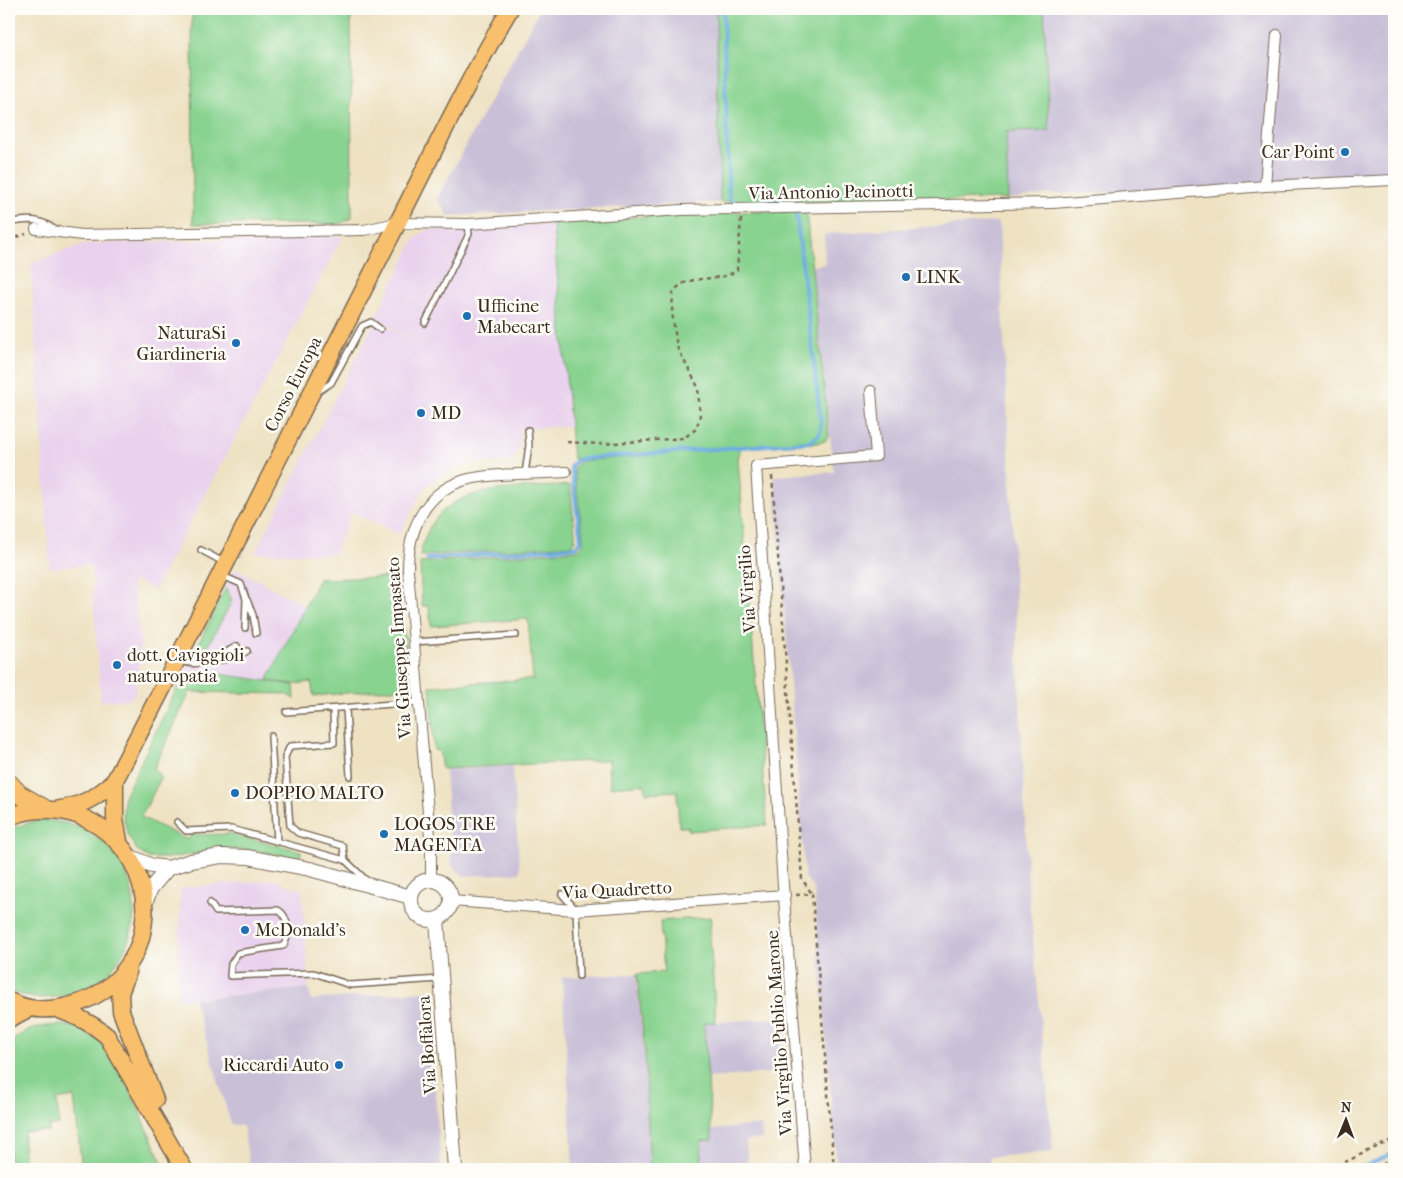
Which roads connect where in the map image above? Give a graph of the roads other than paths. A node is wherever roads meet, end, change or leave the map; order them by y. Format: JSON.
{"nodes":[{"id":1,"x":510,"y":9,"type":"edge"},
{"id":2,"x":1277,"y":35,"type":"dead end"},
{"id":3,"x":1394,"y":180,"type":"edge"},
{"id":4,"x":1265,"y":186,"type":"junction"},
{"id":5,"x":9,"y":222,"type":"edge"},
{"id":6,"x":397,"y":224,"type":"junction"},
{"id":7,"x":468,"y":224,"type":"junction"},
{"id":8,"x":36,"y":229,"type":"road end"},
{"id":9,"x":58,"y":232,"type":"junction"},
{"id":10,"x":425,"y":324,"type":"dead end"},
{"id":11,"x":380,"y":329,"type":"dead end"},
{"id":12,"x":871,"y":391,"type":"dead end"},
{"id":13,"x":308,"y":398,"type":"junction"},
{"id":14,"x":528,"y":430,"type":"dead end"},
{"id":15,"x":566,"y":472,"type":"dead end"},
{"id":16,"x":525,"y":474,"type":"junction"},
{"id":17,"x":201,"y":550,"type":"dead end"},
{"id":18,"x":223,"y":570,"type":"junction"},
{"id":19,"x":246,"y":599,"type":"junction"},
{"id":20,"x":245,"y":628,"type":"dead end"},
{"id":21,"x":256,"y":634,"type":"dead end"},
{"id":22,"x":516,"y":635,"type":"dead end"},
{"id":23,"x":414,"y":642,"type":"junction"},
{"id":24,"x":237,"y":646,"type":"dead end"},
{"id":25,"x":247,"y":651,"type":"dead end"},
{"id":26,"x":178,"y":660,"type":"junction"},
{"id":27,"x":208,"y":663,"type":"junction"},
{"id":28,"x":418,"y":702,"type":"junction"},
{"id":29,"x":346,"y":708,"type":"junction"},
{"id":30,"x":333,"y":710,"type":"junction"},
{"id":31,"x":286,"y":712,"type":"dead end"},
{"id":32,"x":270,"y":736,"type":"dead end"},
{"id":33,"x":350,"y":776,"type":"dead end"},
{"id":34,"x":115,"y":780,"type":"junction"},
{"id":35,"x":9,"y":783,"type":"edge"},
{"id":36,"x":50,"y":810,"type":"junction"},
{"id":37,"x":9,"y":817,"type":"edge"},
{"id":38,"x":177,"y":822,"type":"dead end"},
{"id":39,"x":119,"y":841,"type":"junction"},
{"id":40,"x":277,"y":842,"type":"junction"},
{"id":41,"x":131,"y":857,"type":"junction"},
{"id":42,"x":345,"y":860,"type":"junction"},
{"id":43,"x":168,"y":868,"type":"junction"},
{"id":44,"x":431,"y":880,"type":"junction"},
{"id":45,"x":371,"y":886,"type":"junction"},
{"id":46,"x":562,"y":894,"type":"dead end"},
{"id":47,"x":785,"y":895,"type":"junction"},
{"id":48,"x":411,"y":897,"type":"junction"},
{"id":49,"x":451,"y":901,"type":"junction"},
{"id":50,"x":145,"y":903,"type":"junction"},
{"id":51,"x":210,"y":904,"type":"dead end"},
{"id":52,"x":576,"y":910,"type":"junction"},
{"id":53,"x":437,"y":919,"type":"junction"},
{"id":54,"x":133,"y":958,"type":"junction"},
{"id":55,"x":579,"y":976,"type":"dead end"},
{"id":56,"x":441,"y":978,"type":"junction"},
{"id":57,"x":9,"y":1001,"type":"edge"},
{"id":58,"x":30,"y":1008,"type":"junction"},
{"id":59,"x":57,"y":1009,"type":"junction"},
{"id":60,"x":9,"y":1019,"type":"edge"},
{"id":61,"x":173,"y":1146,"type":"junction"},
{"id":62,"x":1394,"y":1166,"type":"edge"},
{"id":63,"x":184,"y":1169,"type":"edge"},
{"id":64,"x":455,"y":1169,"type":"edge"},
{"id":65,"x":805,"y":1169,"type":"edge"},
{"id":66,"x":1388,"y":1169,"type":"edge"}],
"edges":[{"from":1,"to":6,"type":"main road","name":"Corso Europa"},
{"from":2,"to":4,"type":"street"},
{"from":3,"to":4,"type":"street","name":"Via Antonio Pacinotti"},
{"from":4,"to":7,"type":"street","name":"Via Antonio Pacinotti"},
{"from":5,"to":9,"type":"lane"},
{"from":6,"to":7,"type":"street","name":"Via Antonio Pacinotti"},
{"from":6,"to":9,"type":"street","name":"Via Antonio Pacinotti"},
{"from":6,"to":13,"type":"main road","name":"Corso Europa"},
{"from":7,"to":10,"type":"lane"},
{"from":8,"to":9,"type":"street","name":"Via Antonio Pacinotti"},
{"from":11,"to":13,"type":"lane"},
{"from":12,"to":47,"type":"street","name":"Via Virgilio"},
{"from":13,"to":18,"type":"main road","name":"Corso Europa"},
{"from":14,"to":16,"type":"lane"},
{"from":15,"to":16,"type":"street","name":"Via Giuseppe Impastato"},
{"from":16,"to":23,"type":"street","name":"Via Giuseppe Impastato"},
{"from":17,"to":18,"type":"lane"},
{"from":18,"to":19,"type":"lane"},
{"from":18,"to":26,"type":"main road","name":"Corso Europa"},
{"from":19,"to":20,"type":"lane"},
{"from":19,"to":21,"type":"lane"},
{"from":22,"to":23,"type":"lane"},
{"from":23,"to":28,"type":"street","name":"Via Giuseppe Impastato"},
{"from":24,"to":27,"type":"lane"},
{"from":25,"to":27,"type":"lane"},
{"from":26,"to":27,"type":"lane"},
{"from":26,"to":34,"type":"main road","name":"Corso Europa"},
{"from":28,"to":29,"type":"lane"},
{"from":28,"to":44,"type":"street","name":"Via Giuseppe Impastato"},
{"from":29,"to":30,"type":"lane"},
{"from":29,"to":33,"type":"lane"},
{"from":30,"to":31,"type":"lane"},
{"from":30,"to":42,"type":"lane"},
{"from":32,"to":40,"type":"lane"},
{"from":34,"to":36,"type":"main road","name":"Corso Europa"},
{"from":34,"to":39,"type":"main road","name":"Corso Europa"},
{"from":35,"to":36,"type":"highway"},
{"from":36,"to":37,"type":"main road","name":"Corso Europa"},
{"from":36,"to":39,"type":"main road","name":"Corso Europa"},
{"from":38,"to":40,"type":"lane"},
{"from":39,"to":41,"type":"main road","name":"Corso Europa"},
{"from":40,"to":42,"type":"lane"},
{"from":41,"to":43,"type":"street"},
{"from":41,"to":50,"type":"main road","name":"Corso Europa"},
{"from":42,"to":45,"type":"lane"},
{"from":43,"to":45,"type":"street"},
{"from":43,"to":50,"type":"street"},
{"from":44,"to":48,"type":"street"},
{"from":44,"to":49,"type":"street"},
{"from":45,"to":48,"type":"street"},
{"from":46,"to":52,"type":"lane"},
{"from":47,"to":52,"type":"street","name":"Via Quadretto"},
{"from":47,"to":65,"type":"street","name":"Via Virgilio Publio Marone"},
{"from":48,"to":53,"type":"street"},
{"from":49,"to":52,"type":"street","name":"Via Quadretto"},
{"from":49,"to":53,"type":"street"},
{"from":50,"to":54,"type":"main road","name":"Corso Europa"},
{"from":51,"to":56,"type":"lane"},
{"from":52,"to":55,"type":"lane"},
{"from":53,"to":56,"type":"street","name":"Via Boffalora"},
{"from":54,"to":59,"type":"main road","name":"Corso Europa"},
{"from":54,"to":61,"type":"main road"},
{"from":56,"to":64,"type":"street","name":"Via Boffalora"},
{"from":57,"to":58,"type":"main road","name":"Corso Europa"},
{"from":58,"to":59,"type":"main road","name":"Corso Europa"},
{"from":58,"to":60,"type":"main road","name":"Corso Europa"},
{"from":59,"to":61,"type":"main road"},
{"from":61,"to":63,"type":"main road"},
{"from":62,"to":66,"type":"street"}]}
